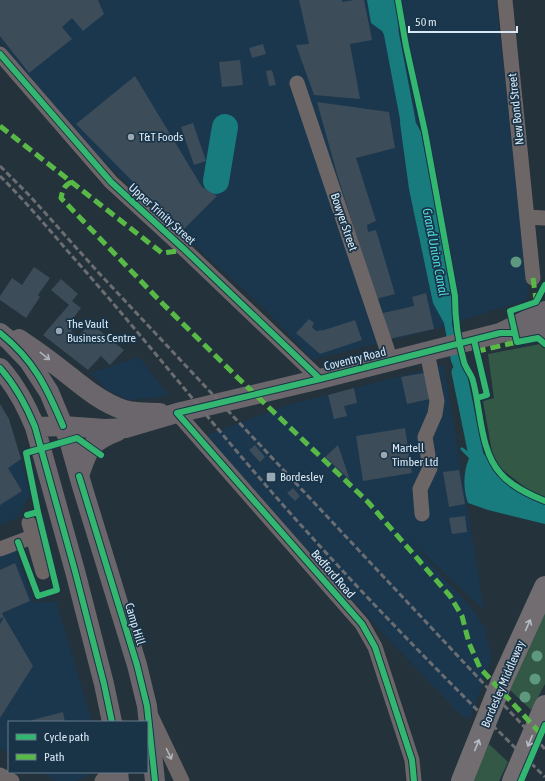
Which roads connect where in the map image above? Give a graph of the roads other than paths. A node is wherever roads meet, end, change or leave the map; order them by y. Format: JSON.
{"nodes":[{"id":1,"x":505,"y":0,"type":"edge"},
{"id":2,"x":0,"y":54,"type":"edge"},
{"id":3,"x":297,"y":83,"type":"dead end"},
{"id":4,"x":527,"y":217,"type":"junction"},
{"id":5,"x":545,"y":218,"type":"edge"},
{"id":6,"x":533,"y":278,"type":"dead end"},
{"id":7,"x":545,"y":311,"type":"edge"},
{"id":8,"x":0,"y":328,"type":"edge"},
{"id":9,"x":545,"y":330,"type":"edge"},
{"id":10,"x":0,"y":333,"type":"edge"},
{"id":11,"x":500,"y":333,"type":"junction"},
{"id":12,"x":431,"y":351,"type":"junction"},
{"id":13,"x":391,"y":361,"type":"junction"},
{"id":14,"x":0,"y":368,"type":"edge"},
{"id":15,"x":320,"y":379,"type":"junction"},
{"id":16,"x":177,"y":413,"type":"junction"},
{"id":17,"x":63,"y":426,"type":"junction"},
{"id":18,"x":36,"y":427,"type":"junction"},
{"id":19,"x":126,"y":428,"type":"junction"},
{"id":20,"x":79,"y":476,"type":"junction"},
{"id":21,"x":422,"y":514,"type":"dead end"},
{"id":22,"x":0,"y":549,"type":"edge"},
{"id":23,"x":43,"y":572,"type":"dead end"},
{"id":24,"x":545,"y":587,"type":"edge"},
{"id":25,"x":147,"y":706,"type":"junction"},
{"id":26,"x":545,"y":706,"type":"edge"},
{"id":27,"x":112,"y":721,"type":"edge"},
{"id":28,"x":108,"y":773,"type":"edge"},
{"id":29,"x":0,"y":775,"type":"edge"},
{"id":30,"x":12,"y":781,"type":"edge"},
{"id":31,"x":102,"y":781,"type":"edge"},
{"id":32,"x":156,"y":781,"type":"edge"},
{"id":33,"x":182,"y":781,"type":"edge"},
{"id":34,"x":414,"y":781,"type":"edge"},
{"id":35,"x":462,"y":781,"type":"edge"},
{"id":36,"x":513,"y":781,"type":"edge"}],
"edges":[{"from":1,"to":4,"type":"street","name":"New Bond Street"},
{"from":2,"to":15,"type":"street","name":"Upper Trinity Street"},
{"from":3,"to":13,"type":"street","name":"Bowyer Street"},
{"from":4,"to":5,"type":"street"},
{"from":4,"to":6,"type":"street","name":"New Bond Street"},
{"from":7,"to":11,"type":"main road","name":"Coventry Road"},
{"from":8,"to":16,"type":"main road","one_way":true},
{"from":9,"to":11,"type":"main road","name":"Coventry Road"},
{"from":10,"to":17,"type":"main road","name":"Camp Hill"},
{"from":11,"to":12,"type":"main road","name":"Coventry Road"},
{"from":12,"to":13,"type":"main road","name":"Coventry Road"},
{"from":12,"to":21,"type":"street"},
{"from":13,"to":15,"type":"main road","name":"Coventry Road"},
{"from":14,"to":18,"type":"main road"},
{"from":15,"to":16,"type":"main road","name":"Coventry Road"},
{"from":16,"to":19,"type":"main road","name":"Coventry Road"},
{"from":16,"to":34,"type":"street","name":"Bedford Road"},
{"from":17,"to":18,"type":"main road","name":"Coventry Road"},
{"from":17,"to":19,"type":"main road","name":"Coventry Road"},
{"from":17,"to":20,"type":"main road","name":"Camp Hill"},
{"from":18,"to":27,"type":"main road"},
{"from":19,"to":20,"type":"main road","name":"Coventry Road"},
{"from":20,"to":25,"type":"main road","name":"Camp Hill"},
{"from":22,"to":23,"type":"street"},
{"from":35,"to":24,"type":"highway","name":"Bordesley Middleway","one_way":true},
{"from":25,"to":32,"type":"main road","name":"Camp Hill"},
{"from":25,"to":33,"type":"street","one_way":true},
{"from":26,"to":36,"type":"highway","one_way":true},
{"from":28,"to":31,"type":"street"},
{"from":29,"to":30,"type":"street"}]}
